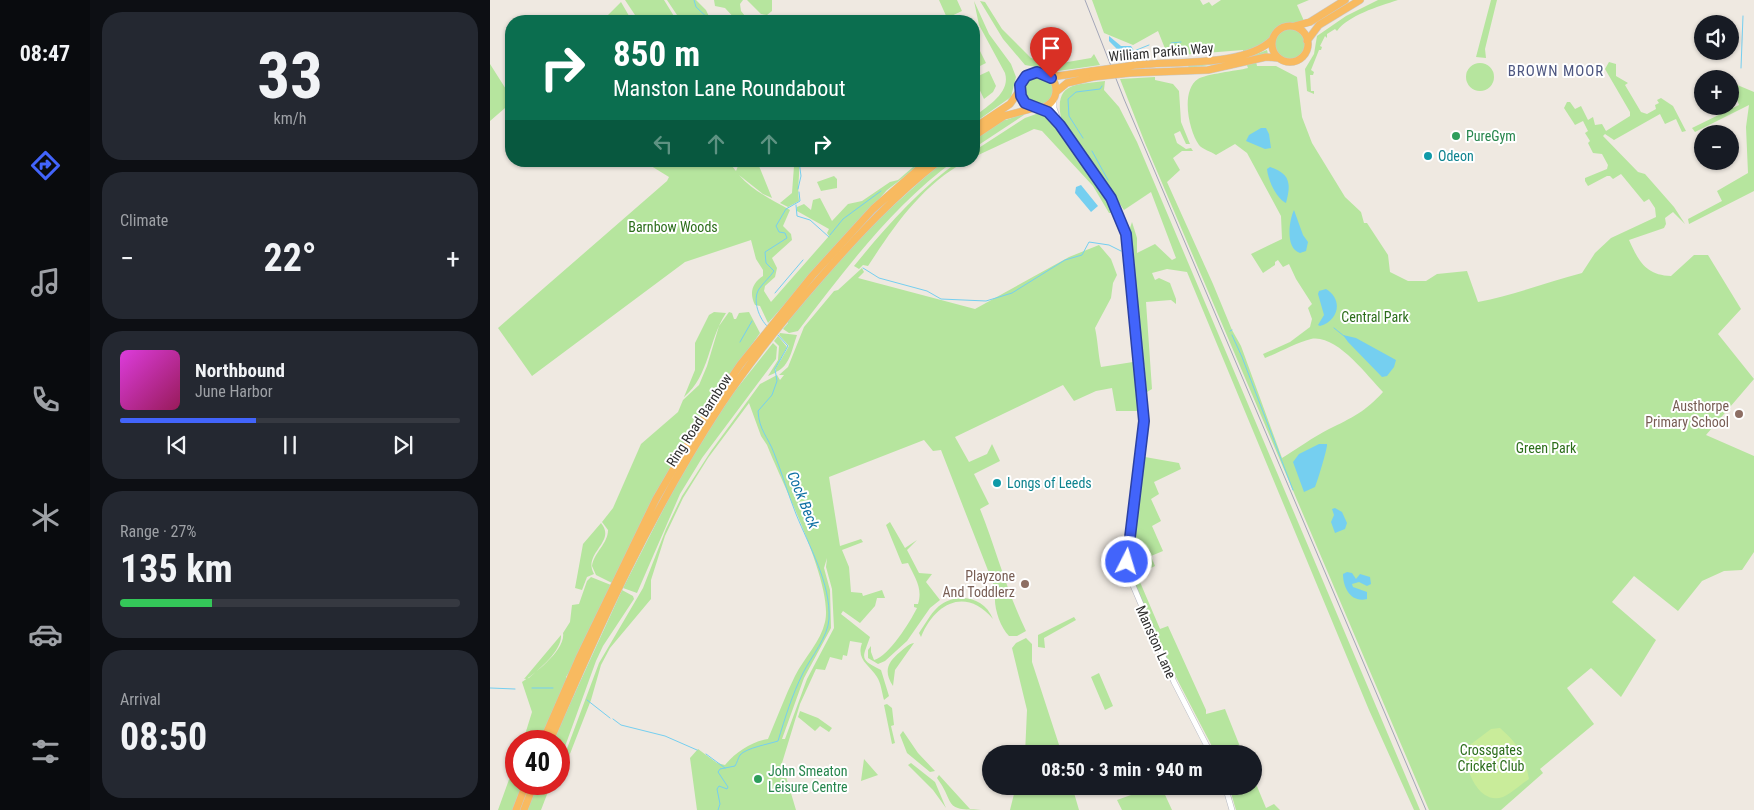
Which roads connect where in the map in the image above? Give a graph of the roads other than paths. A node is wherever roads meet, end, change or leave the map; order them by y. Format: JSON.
{"nodes":[{"id":1,"x":1345,"y":0,"type":"edge"},
{"id":2,"x":1360,"y":0,"type":"edge"},
{"id":3,"x":1295,"y":26,"type":"junction"},
{"id":4,"x":1272,"y":40,"type":"junction"},
{"id":5,"x":1308,"y":41,"type":"junction"},
{"id":6,"x":1278,"y":58,"type":"junction"},
{"id":7,"x":1129,"y":69,"type":"junction"},
{"id":8,"x":1048,"y":74,"type":"junction"},
{"id":9,"x":1092,"y":74,"type":"junction"},
{"id":10,"x":1020,"y":90,"type":"junction"},
{"id":11,"x":1055,"y":95,"type":"junction"},
{"id":12,"x":1038,"y":108,"type":"junction"},
{"id":13,"x":980,"y":124,"type":"edge"},
{"id":14,"x":1060,"y":125,"type":"junction"},
{"id":15,"x":980,"y":132,"type":"edge"},
{"id":16,"x":921,"y":167,"type":"edge"},
{"id":17,"x":932,"y":167,"type":"edge"},
{"id":18,"x":782,"y":317,"type":"junction"},
{"id":19,"x":757,"y":349,"type":"junction"},
{"id":20,"x":548,"y":730,"type":"edge"},
{"id":21,"x":555,"y":730,"type":"edge"},
{"id":22,"x":1206,"y":745,"type":"edge"},
{"id":23,"x":522,"y":795,"type":"edge"},
{"id":24,"x":530,"y":795,"type":"edge"},
{"id":25,"x":1228,"y":795,"type":"edge"},
{"id":26,"x":516,"y":810,"type":"edge"},
{"id":27,"x":524,"y":810,"type":"edge"},
{"id":28,"x":1232,"y":810,"type":"edge"}],
"edges":[{"from":1,"to":3,"type":"highway"},
{"from":2,"to":5,"type":"highway"},
{"from":3,"to":4,"type":"highway"},
{"from":3,"to":5,"type":"highway"},
{"from":4,"to":6,"type":"highway"},
{"from":4,"to":7,"type":"highway","name":"William Parkin Way"},
{"from":5,"to":6,"type":"highway"},
{"from":6,"to":7,"type":"highway","name":"William Parkin Way"},
{"from":7,"to":9,"type":"highway","name":"William Parkin Way","bridge":true},
{"from":8,"to":9,"type":"highway","name":"William Parkin Way"},
{"from":8,"to":10,"type":"highway"},
{"from":8,"to":11,"type":"highway"},
{"from":9,"to":11,"type":"highway","name":"William Parkin Way"},
{"from":10,"to":12,"type":"highway"},
{"from":10,"to":13,"type":"highway"},
{"from":11,"to":12,"type":"highway"},
{"from":11,"to":14,"type":"street","name":"Manston Lane"},
{"from":12,"to":14,"type":"street","name":"Manston Lane"},
{"from":12,"to":15,"type":"highway"},
{"from":14,"to":22,"type":"street","name":"Manston Lane"},
{"from":16,"to":18,"type":"highway","name":"Ring Road Barnbow"},
{"from":17,"to":18,"type":"highway","name":"Ring Road Barnbow"},
{"from":18,"to":19,"type":"highway","name":"Ring Road Barnbow"},
{"from":19,"to":20,"type":"highway","name":"Ring Road Barnbow"},
{"from":19,"to":21,"type":"highway","name":"Ring Road Barnbow"},
{"from":23,"to":26,"type":"highway"},
{"from":24,"to":27,"type":"highway"},
{"from":25,"to":28,"type":"street"}]}
